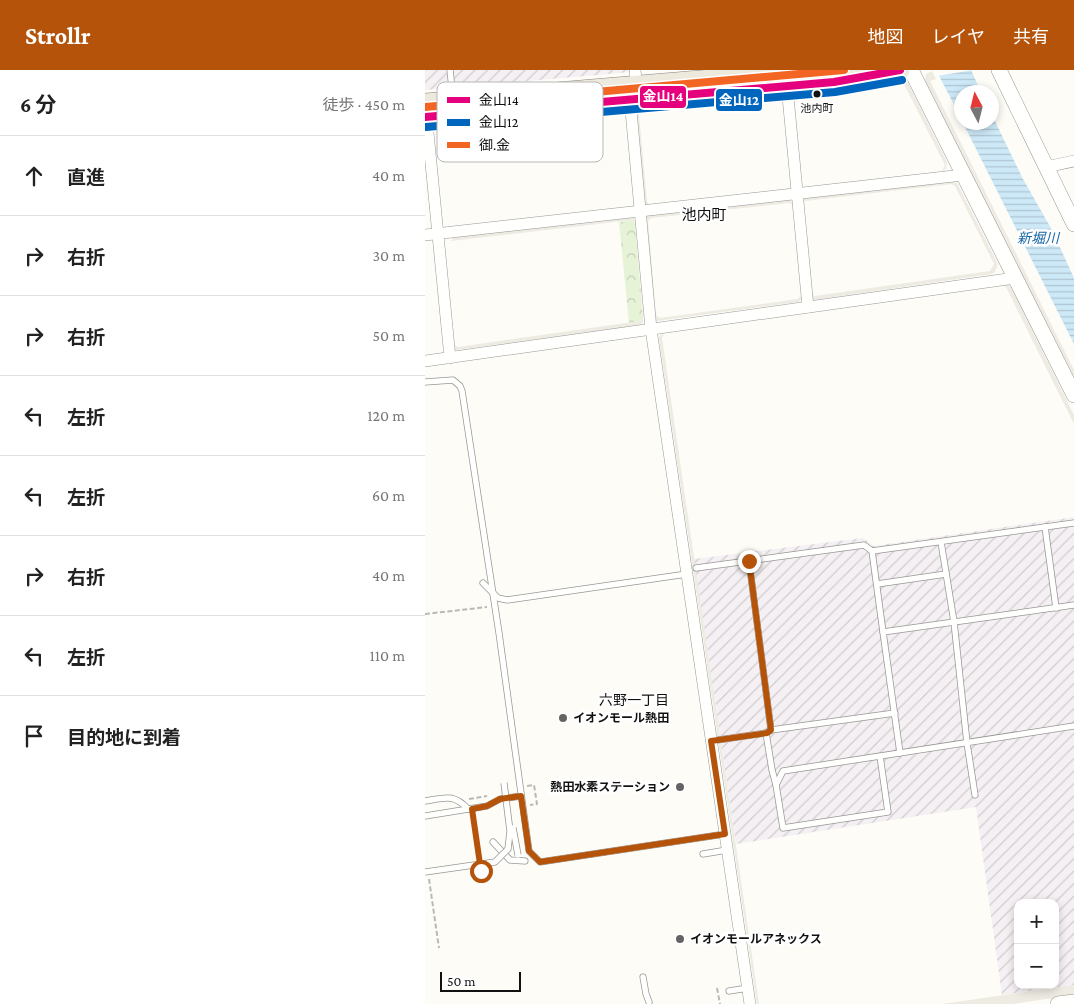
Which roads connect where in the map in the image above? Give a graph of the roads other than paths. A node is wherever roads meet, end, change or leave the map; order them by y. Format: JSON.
{"nodes":[{"id":1,"x":819,"y":70,"type":"edge"},
{"id":2,"x":900,"y":70,"type":"edge"},
{"id":3,"x":911,"y":70,"type":"edge"},
{"id":4,"x":999,"y":70,"type":"edge"},
{"id":5,"x":787,"y":86,"type":"junction"},
{"id":6,"x":635,"y":88,"type":"edge"},
{"id":7,"x":603,"y":90,"type":"edge"},
{"id":8,"x":603,"y":91,"type":"edge"},
{"id":9,"x":437,"y":106,"type":"edge"},
{"id":10,"x":425,"y":110,"type":"edge"},
{"id":11,"x":1074,"y":161,"type":"edge"},
{"id":12,"x":1046,"y":167,"type":"junction"},
{"id":13,"x":963,"y":175,"type":"junction"},
{"id":14,"x":797,"y":194,"type":"junction"},
{"id":15,"x":641,"y":211,"type":"junction"},
{"id":16,"x":1074,"y":224,"type":"edge"},
{"id":17,"x":438,"y":234,"type":"junction"},
{"id":18,"x":425,"y":235,"type":"edge"},
{"id":19,"x":1015,"y":278,"type":"junction"},
{"id":20,"x":808,"y":307,"type":"junction"},
{"id":21,"x":651,"y":329,"type":"junction"},
{"id":22,"x":450,"y":358,"type":"junction"},
{"id":23,"x":425,"y":361,"type":"edge"},
{"id":24,"x":425,"y":382,"type":"edge"},
{"id":25,"x":1074,"y":395,"type":"edge"},
{"id":26,"x":1074,"y":523,"type":"edge"},
{"id":27,"x":1045,"y":527,"type":"junction"},
{"id":28,"x":941,"y":542,"type":"junction"},
{"id":29,"x":872,"y":551,"type":"junction"},
{"id":30,"x":749,"y":561,"type":"junction"},
{"id":31,"x":691,"y":571,"type":"junction"},
{"id":32,"x":946,"y":574,"type":"junction"},
{"id":33,"x":483,"y":583,"type":"dead end"},
{"id":34,"x":877,"y":584,"type":"junction"},
{"id":35,"x":493,"y":593,"type":"junction"},
{"id":36,"x":1074,"y":605,"type":"edge"},
{"id":37,"x":1056,"y":608,"type":"junction"},
{"id":38,"x":954,"y":622,"type":"junction"},
{"id":39,"x":883,"y":632,"type":"junction"},
{"id":40,"x":895,"y":713,"type":"junction"},
{"id":41,"x":1074,"y":726,"type":"edge"},
{"id":42,"x":769,"y":732,"type":"junction"},
{"id":43,"x":711,"y":741,"type":"junction"},
{"id":44,"x":967,"y":743,"type":"junction"},
{"id":45,"x":900,"y":753,"type":"junction"},
{"id":46,"x":880,"y":756,"type":"junction"},
{"id":47,"x":776,"y":785,"type":"junction"},
{"id":48,"x":975,"y":795,"type":"dead end"},
{"id":49,"x":521,"y":796,"type":"junction"},
{"id":50,"x":425,"y":801,"type":"edge"},
{"id":51,"x":470,"y":809,"type":"junction"},
{"id":52,"x":425,"y":816,"type":"edge"},
{"id":53,"x":725,"y":834,"type":"junction"},
{"id":54,"x":493,"y":842,"type":"dead end"},
{"id":55,"x":727,"y":850,"type":"junction"},
{"id":56,"x":703,"y":854,"type":"dead end"},
{"id":57,"x":525,"y":861,"type":"junction"},
{"id":58,"x":540,"y":862,"type":"junction"},
{"id":59,"x":425,"y":872,"type":"edge"},
{"id":60,"x":643,"y":977,"type":"dead end"},
{"id":61,"x":747,"y":988,"type":"junction"},
{"id":62,"x":729,"y":991,"type":"dead end"},
{"id":63,"x":649,"y":1002,"type":"dead end"},
{"id":64,"x":1074,"y":1002,"type":"edge"},
{"id":65,"x":750,"y":1004,"type":"edge"},
{"id":66,"x":1058,"y":1004,"type":"edge"}],
"edges":[{"from":1,"to":6,"type":"main road"},
{"from":2,"to":5,"type":"main road"},
{"from":3,"to":13,"type":"street"},
{"from":4,"to":12,"type":"street"},
{"from":5,"to":6,"type":"main road"},
{"from":5,"to":14,"type":"street"},
{"from":6,"to":7,"type":"main road"},
{"from":6,"to":8,"type":"main road"},
{"from":6,"to":15,"type":"street"},
{"from":9,"to":10,"type":"main road"},
{"from":10,"to":17,"type":"street"},
{"from":11,"to":12,"type":"street"},
{"from":12,"to":16,"type":"street"},
{"from":13,"to":14,"type":"street"},
{"from":13,"to":19,"type":"street"},
{"from":14,"to":15,"type":"street"},
{"from":14,"to":20,"type":"street"},
{"from":15,"to":17,"type":"street"},
{"from":15,"to":21,"type":"street"},
{"from":17,"to":18,"type":"street"},
{"from":17,"to":22,"type":"street"},
{"from":19,"to":20,"type":"street"},
{"from":19,"to":25,"type":"street"},
{"from":20,"to":21,"type":"street"},
{"from":21,"to":22,"type":"street"},
{"from":21,"to":31,"type":"street"},
{"from":22,"to":23,"type":"street"},
{"from":24,"to":35,"type":"lane"},
{"from":26,"to":27,"type":"lane"},
{"from":27,"to":28,"type":"lane"},
{"from":27,"to":37,"type":"lane"},
{"from":28,"to":29,"type":"lane"},
{"from":28,"to":32,"type":"lane"},
{"from":29,"to":30,"type":"lane"},
{"from":29,"to":34,"type":"lane"},
{"from":30,"to":31,"type":"lane"},
{"from":30,"to":42,"type":"lane"},
{"from":31,"to":35,"type":"lane"},
{"from":31,"to":43,"type":"street"},
{"from":32,"to":34,"type":"lane"},
{"from":32,"to":38,"type":"lane"},
{"from":33,"to":35,"type":"lane"},
{"from":34,"to":39,"type":"lane"},
{"from":35,"to":49,"type":"lane"},
{"from":36,"to":37,"type":"lane"},
{"from":37,"to":38,"type":"lane"},
{"from":38,"to":39,"type":"lane"},
{"from":38,"to":44,"type":"lane"},
{"from":39,"to":40,"type":"lane"},
{"from":40,"to":42,"type":"lane"},
{"from":40,"to":45,"type":"lane"},
{"from":41,"to":44,"type":"lane"},
{"from":42,"to":43,"type":"lane"},
{"from":42,"to":47,"type":"lane"},
{"from":43,"to":53,"type":"street"},
{"from":44,"to":45,"type":"lane"},
{"from":44,"to":48,"type":"lane"},
{"from":45,"to":46,"type":"lane"},
{"from":46,"to":47,"type":"lane"},
{"from":46,"to":47,"type":"lane"},
{"from":49,"to":51,"type":"lane"},
{"from":49,"to":58,"type":"lane"},
{"from":50,"to":51,"type":"lane"},
{"from":51,"to":52,"type":"lane"},
{"from":53,"to":55,"type":"street"},
{"from":53,"to":58,"type":"lane"},
{"from":54,"to":57,"type":"lane"},
{"from":55,"to":56,"type":"lane"},
{"from":55,"to":61,"type":"street"},
{"from":57,"to":58,"type":"lane"},
{"from":57,"to":59,"type":"lane","bridge":true},
{"from":60,"to":63,"type":"lane"},
{"from":61,"to":62,"type":"lane"},
{"from":61,"to":65,"type":"street"},
{"from":64,"to":66,"type":"street"}]}
